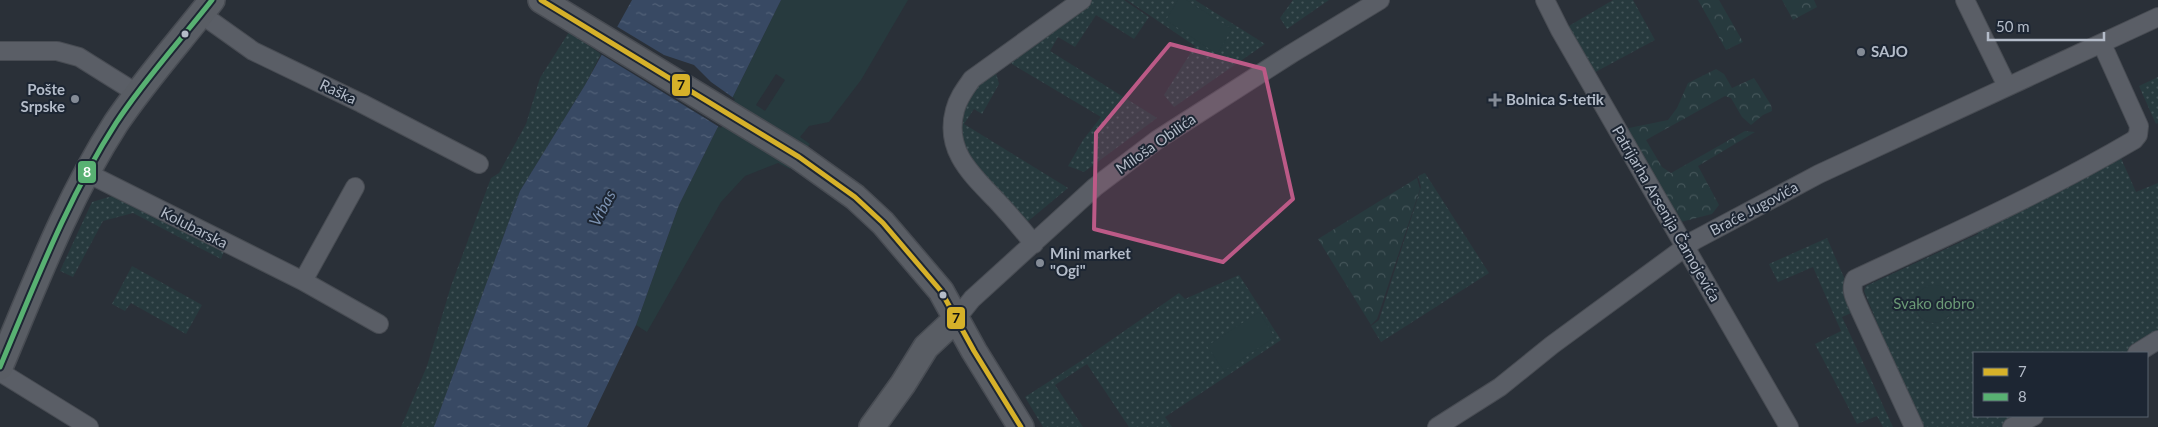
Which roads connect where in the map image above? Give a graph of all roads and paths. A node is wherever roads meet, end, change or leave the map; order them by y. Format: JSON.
{"nodes":[{"id":1,"x":540,"y":0,"type":"edge"},
{"id":2,"x":1082,"y":0,"type":"edge"},
{"id":3,"x":1380,"y":0,"type":"edge"},
{"id":4,"x":1965,"y":0,"type":"edge"},
{"id":5,"x":1548,"y":4,"type":"edge"},
{"id":6,"x":206,"y":7,"type":"edge"},
{"id":7,"x":2158,"y":17,"type":"edge"},
{"id":8,"x":2102,"y":44,"type":"junction"},
{"id":9,"x":0,"y":51,"type":"edge"},
{"id":10,"x":2007,"y":86,"type":"junction"},
{"id":11,"x":138,"y":94,"type":"junction"},
{"id":12,"x":479,"y":164,"type":"dead end"},
{"id":13,"x":87,"y":173,"type":"junction"},
{"id":14,"x":355,"y":187,"type":"dead end"},
{"id":15,"x":1034,"y":244,"type":"junction"},
{"id":16,"x":1684,"y":247,"type":"junction"},
{"id":17,"x":303,"y":281,"type":"junction"},
{"id":18,"x":956,"y":319,"type":"junction"},
{"id":19,"x":379,"y":324,"type":"dead end"},
{"id":20,"x":2158,"y":340,"type":"edge"},
{"id":21,"x":2139,"y":352,"type":"edge"},
{"id":22,"x":1,"y":362,"type":"edge"},
{"id":23,"x":2032,"y":417,"type":"edge"},
{"id":24,"x":89,"y":427,"type":"edge"},
{"id":25,"x":872,"y":427,"type":"edge"},
{"id":26,"x":1021,"y":427,"type":"edge"},
{"id":27,"x":1437,"y":427,"type":"edge"},
{"id":28,"x":1789,"y":427,"type":"edge"},
{"id":29,"x":1914,"y":427,"type":"edge"},
{"id":30,"x":2012,"y":427,"type":"edge"}],
"edges":[{"from":1,"to":18,"type":"main road"},
{"from":2,"to":15,"type":"street"},
{"from":3,"to":15,"type":"street","name":"Miloša Obilića"},
{"from":4,"to":10,"type":"street"},
{"from":5,"to":16,"type":"street","name":"Patrijarha Arsenija Čarnojevića"},
{"from":6,"to":11,"type":"main road"},
{"from":6,"to":12,"type":"street","name":"Raška"},
{"from":7,"to":8,"type":"street","name":"Braće Jugovića"},
{"from":8,"to":10,"type":"street","name":"Braće Jugovića"},
{"from":8,"to":29,"type":"street"},
{"from":9,"to":11,"type":"street"},
{"from":10,"to":16,"type":"street","name":"Braće Jugovića"},
{"from":11,"to":13,"type":"main road"},
{"from":13,"to":17,"type":"street","name":"Kolubarska"},
{"from":13,"to":22,"type":"main road"},
{"from":14,"to":17,"type":"street"},
{"from":15,"to":18,"type":"street","name":"Miloša Obilića"},
{"from":16,"to":27,"type":"street","name":"Braće Jugovića"},
{"from":16,"to":28,"type":"street","name":"Patrijarha Arsenija Čarnojevića"},
{"from":17,"to":19,"type":"street","name":"Kolubarska"},
{"from":18,"to":25,"type":"main road"},
{"from":18,"to":26,"type":"main road"},
{"from":20,"to":21,"type":"street"},
{"from":22,"to":24,"type":"street"},
{"from":23,"to":30,"type":"street"}]}
